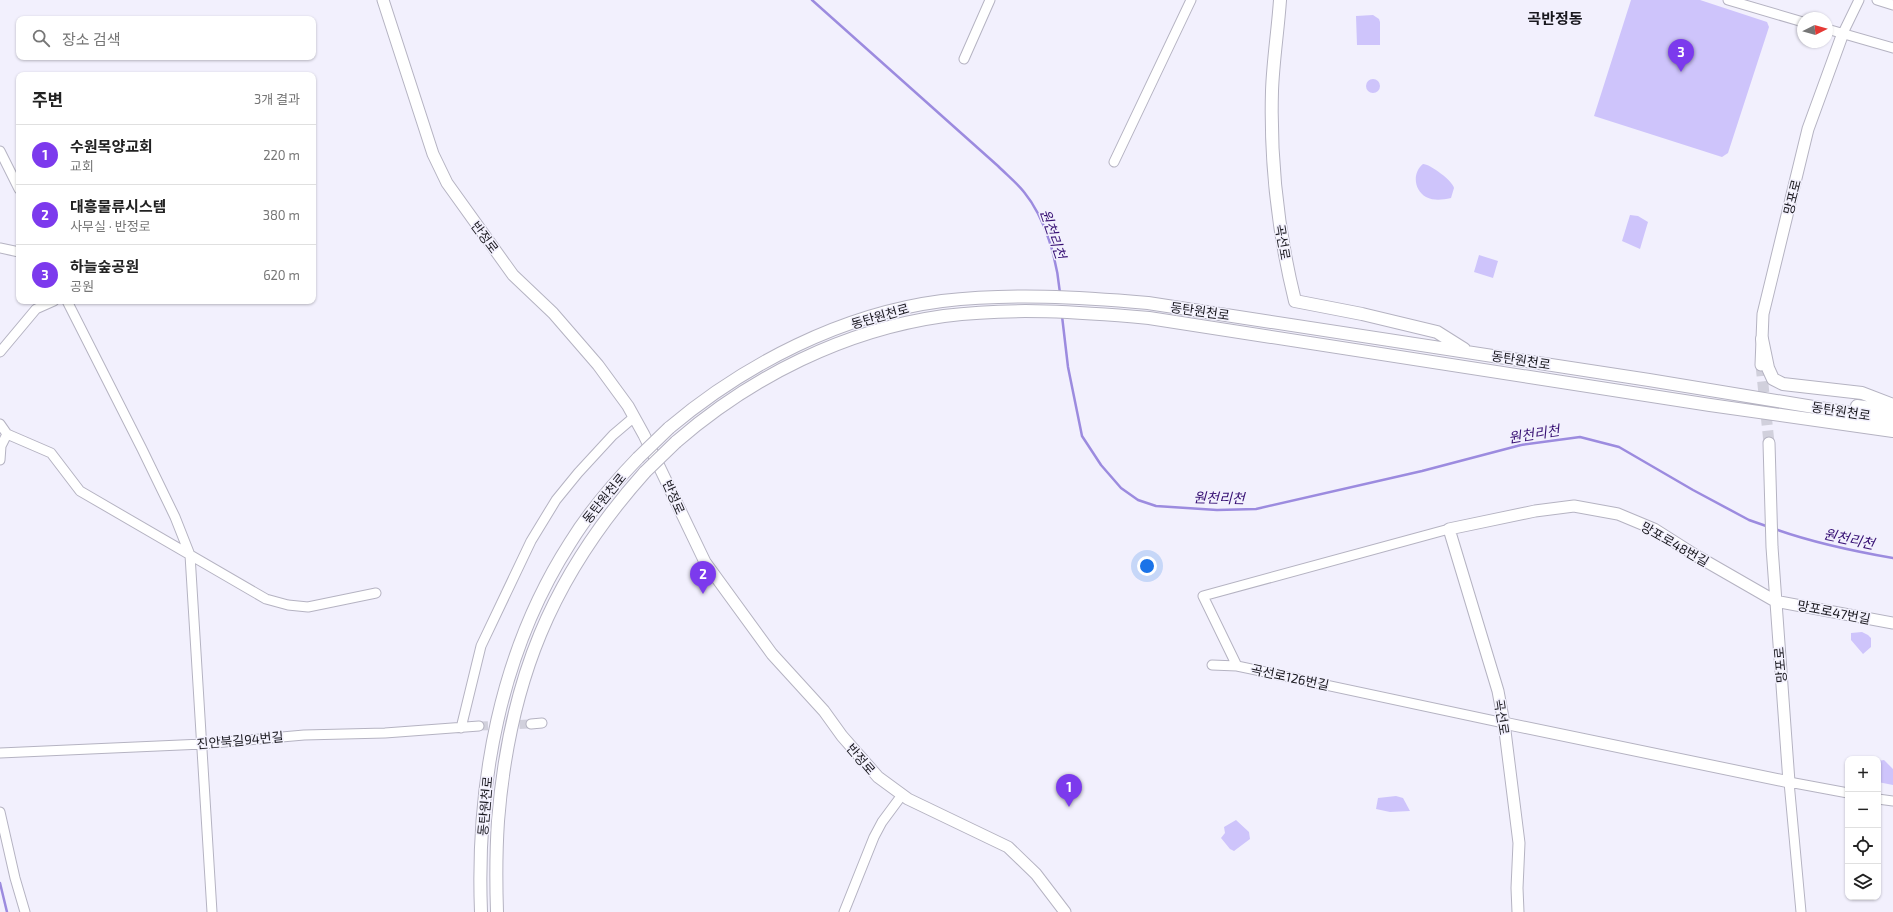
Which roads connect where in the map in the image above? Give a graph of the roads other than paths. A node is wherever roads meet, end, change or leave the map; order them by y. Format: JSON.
{"nodes":[{"id":1,"x":384,"y":0,"type":"edge"},
{"id":2,"x":990,"y":0,"type":"edge"},
{"id":3,"x":1191,"y":0,"type":"edge"},
{"id":4,"x":1280,"y":0,"type":"edge"},
{"id":5,"x":1728,"y":0,"type":"edge"},
{"id":6,"x":1859,"y":0,"type":"edge"},
{"id":7,"x":1877,"y":0,"type":"edge"},
{"id":8,"x":1893,"y":5,"type":"edge"},
{"id":9,"x":1797,"y":20,"type":"edge"},
{"id":10,"x":1833,"y":30,"type":"edge"},
{"id":11,"x":1843,"y":33,"type":"junction"},
{"id":12,"x":1893,"y":48,"type":"edge"},
{"id":13,"x":964,"y":59,"type":"dead end"},
{"id":14,"x":0,"y":151,"type":"edge"},
{"id":15,"x":1114,"y":162,"type":"dead end"},
{"id":16,"x":16,"y":183,"type":"edge"},
{"id":17,"x":0,"y":248,"type":"edge"},
{"id":18,"x":16,"y":251,"type":"edge"},
{"id":19,"x":47,"y":304,"type":"edge"},
{"id":20,"x":69,"y":304,"type":"edge"},
{"id":21,"x":1762,"y":339,"type":"junction"},
{"id":22,"x":0,"y":352,"type":"edge"},
{"id":23,"x":1468,"y":352,"type":"junction"},
{"id":24,"x":1761,"y":365,"type":"tunnel mouth"},
{"id":25,"x":1712,"y":390,"type":"junction"},
{"id":26,"x":1710,"y":405,"type":"junction"},
{"id":27,"x":1893,"y":405,"type":"edge"},
{"id":28,"x":1893,"y":411,"type":"edge"},
{"id":29,"x":633,"y":418,"type":"junction"},
{"id":30,"x":1893,"y":420,"type":"edge"},
{"id":31,"x":0,"y":424,"type":"edge"},
{"id":32,"x":1893,"y":431,"type":"edge"},
{"id":33,"x":7,"y":434,"type":"junction"},
{"id":34,"x":1893,"y":439,"type":"edge"},
{"id":35,"x":1769,"y":443,"type":"tunnel mouth"},
{"id":36,"x":0,"y":460,"type":"edge"},
{"id":37,"x":1449,"y":529,"type":"junction"},
{"id":38,"x":190,"y":555,"type":"junction"},
{"id":39,"x":376,"y":593,"type":"dead end"},
{"id":40,"x":1775,"y":601,"type":"junction"},
{"id":41,"x":1893,"y":623,"type":"edge"},
{"id":42,"x":1212,"y":665,"type":"dead end"},
{"id":43,"x":1237,"y":666,"type":"junction"},
{"id":44,"x":1504,"y":722,"type":"junction"},
{"id":45,"x":542,"y":723,"type":"dead end"},
{"id":46,"x":531,"y":724,"type":"tunnel mouth"},
{"id":47,"x":479,"y":726,"type":"tunnel mouth"},
{"id":48,"x":461,"y":728,"type":"junction"},
{"id":49,"x":203,"y":744,"type":"junction"},
{"id":50,"x":0,"y":753,"type":"edge"},
{"id":51,"x":1790,"y":782,"type":"junction"},
{"id":52,"x":1845,"y":792,"type":"edge"},
{"id":53,"x":902,"y":795,"type":"junction"},
{"id":54,"x":1881,"y":800,"type":"edge"},
{"id":55,"x":1893,"y":802,"type":"edge"},
{"id":56,"x":0,"y":812,"type":"edge"},
{"id":57,"x":26,"y":912,"type":"edge"},
{"id":58,"x":212,"y":912,"type":"edge"},
{"id":59,"x":481,"y":912,"type":"edge"},
{"id":60,"x":497,"y":912,"type":"edge"},
{"id":61,"x":844,"y":912,"type":"edge"},
{"id":62,"x":1065,"y":912,"type":"edge"},
{"id":63,"x":1518,"y":912,"type":"edge"},
{"id":64,"x":1801,"y":912,"type":"edge"}],
"edges":[{"from":1,"to":29,"type":"street","name":"반정로"},
{"from":2,"to":13,"type":"street"},
{"from":3,"to":15,"type":"street"},
{"from":4,"to":23,"type":"main road","name":"곡선로"},
{"from":5,"to":9,"type":"street"},
{"from":6,"to":11,"type":"street"},
{"from":7,"to":8,"type":"street"},
{"from":10,"to":11,"type":"street"},
{"from":11,"to":12,"type":"street"},
{"from":11,"to":21,"type":"street","name":"망포로"},
{"from":14,"to":16,"type":"street"},
{"from":17,"to":18,"type":"street"},
{"from":19,"to":22,"type":"street"},
{"from":20,"to":38,"type":"street"},
{"from":21,"to":24,"type":"street","name":"망포로"},
{"from":21,"to":27,"type":"main road"},
{"from":23,"to":25,"type":"main road","name":"동탄원천로"},
{"from":23,"to":59,"type":"main road","name":"동탄원천로","bridge":true},
{"from":25,"to":28,"type":"main road"},
{"from":25,"to":30,"type":"main road","name":"동탄원천로"},
{"from":26,"to":32,"type":"main road","name":"동탄원천로"},
{"from":26,"to":34,"type":"main road"},
{"from":26,"to":60,"type":"main road","name":"동탄원천로","bridge":true},
{"from":29,"to":48,"type":"street"},
{"from":29,"to":53,"type":"street","name":"반정로"},
{"from":31,"to":33,"type":"street"},
{"from":33,"to":36,"type":"street"},
{"from":33,"to":38,"type":"street"},
{"from":35,"to":40,"type":"street","name":"망포로"},
{"from":37,"to":40,"type":"street","name":"망포로48번길"},
{"from":37,"to":43,"type":"street","name":"곡선로126번길"},
{"from":37,"to":44,"type":"street","name":"곡선로"},
{"from":38,"to":39,"type":"street"},
{"from":38,"to":49,"type":"street"},
{"from":40,"to":41,"type":"street","name":"망포로47번길"},
{"from":40,"to":51,"type":"street","name":"망포로"},
{"from":42,"to":43,"type":"street"},
{"from":43,"to":44,"type":"street","name":"곡선로126번길"},
{"from":44,"to":51,"type":"street"},
{"from":44,"to":63,"type":"street","name":"곡선로"},
{"from":45,"to":46,"type":"street"},
{"from":47,"to":48,"type":"street","name":"진안북길94번길"},
{"from":48,"to":49,"type":"street","name":"진안북길94번길"},
{"from":49,"to":50,"type":"street","name":"진안북길94번길"},
{"from":49,"to":58,"type":"street"},
{"from":51,"to":52,"type":"street"},
{"from":51,"to":64,"type":"street"},
{"from":53,"to":61,"type":"street"},
{"from":53,"to":62,"type":"street","name":"반정로"},
{"from":54,"to":55,"type":"street"},
{"from":56,"to":57,"type":"street"}]}
